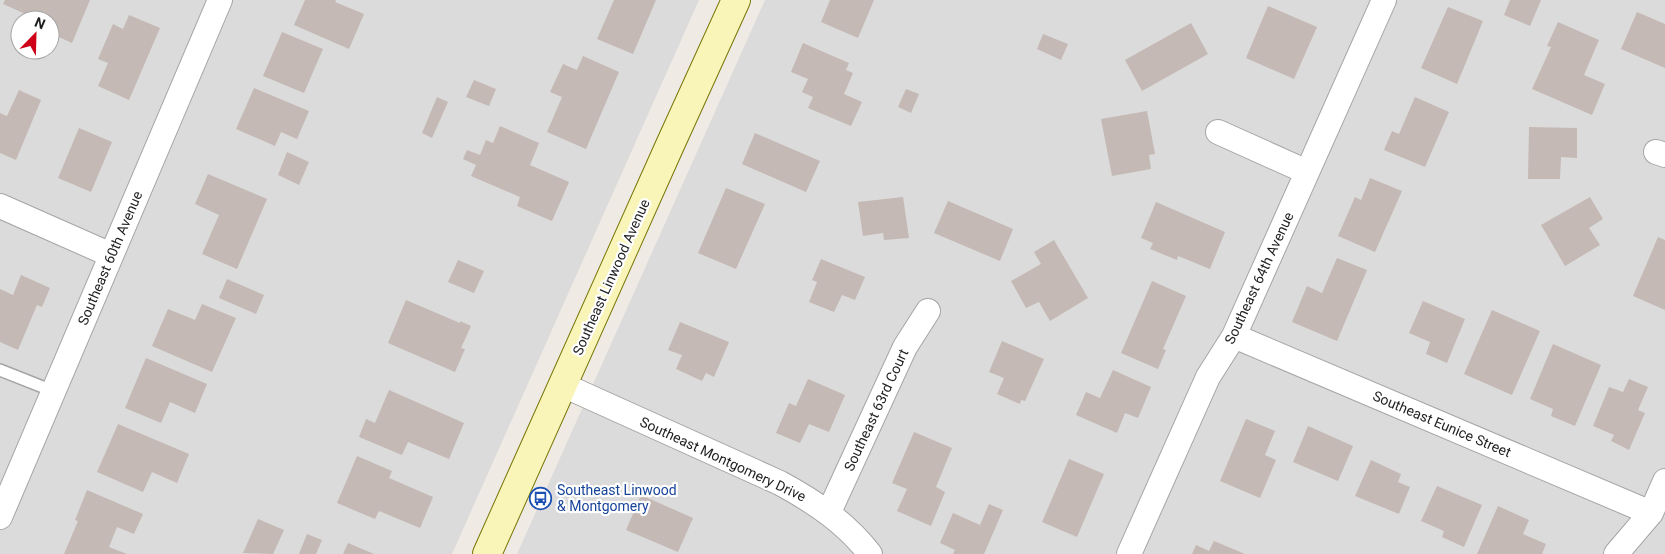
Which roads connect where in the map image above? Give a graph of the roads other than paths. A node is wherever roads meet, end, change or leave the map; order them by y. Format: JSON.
{"nodes":[{"id":1,"x":220,"y":0,"type":"edge"},
{"id":2,"x":736,"y":0,"type":"edge"},
{"id":3,"x":1384,"y":0,"type":"edge"},
{"id":4,"x":1218,"y":132,"type":"dead end"},
{"id":5,"x":1307,"y":172,"type":"junction"},
{"id":6,"x":0,"y":206,"type":"edge"},
{"id":7,"x":111,"y":255,"type":"junction"},
{"id":8,"x":928,"y":312,"type":"dead end"},
{"id":9,"x":1234,"y":336,"type":"junction"},
{"id":10,"x":0,"y":370,"type":"edge"},
{"id":11,"x":563,"y":385,"type":"junction"},
{"id":12,"x":53,"y":391,"type":"junction"},
{"id":13,"x":1665,"y":481,"type":"edge"},
{"id":14,"x":829,"y":512,"type":"junction"},
{"id":15,"x":1651,"y":513,"type":"junction"},
{"id":16,"x":0,"y":517,"type":"edge"},
{"id":17,"x":487,"y":554,"type":"edge"},
{"id":18,"x":870,"y":554,"type":"edge"},
{"id":19,"x":1129,"y":554,"type":"edge"},
{"id":20,"x":1616,"y":554,"type":"edge"}],
"edges":[{"from":1,"to":7,"type":"street","name":"Southeast 60th Avenue"},
{"from":2,"to":11,"type":"main road","name":"Southeast Linwood Avenue"},
{"from":3,"to":5,"type":"street","name":"Southeast 64th Avenue"},
{"from":4,"to":5,"type":"street"},
{"from":5,"to":9,"type":"street","name":"Southeast 64th Avenue"},
{"from":6,"to":7,"type":"street"},
{"from":7,"to":12,"type":"street","name":"Southeast 60th Avenue"},
{"from":8,"to":14,"type":"street","name":"Southeast 63rd Court"},
{"from":9,"to":15,"type":"street","name":"Southeast Eunice Street"},
{"from":9,"to":19,"type":"street","name":"Southeast 64th Avenue"},
{"from":10,"to":12,"type":"lane"},
{"from":11,"to":14,"type":"street","name":"Southeast Montgomery Drive"},
{"from":11,"to":17,"type":"main road","name":"Southeast Linwood Avenue"},
{"from":12,"to":16,"type":"street","name":"Southeast 60th Avenue"},
{"from":13,"to":15,"type":"street"},
{"from":14,"to":18,"type":"street","name":"Southeast Montgomery Drive"},
{"from":15,"to":20,"type":"street"}]}
